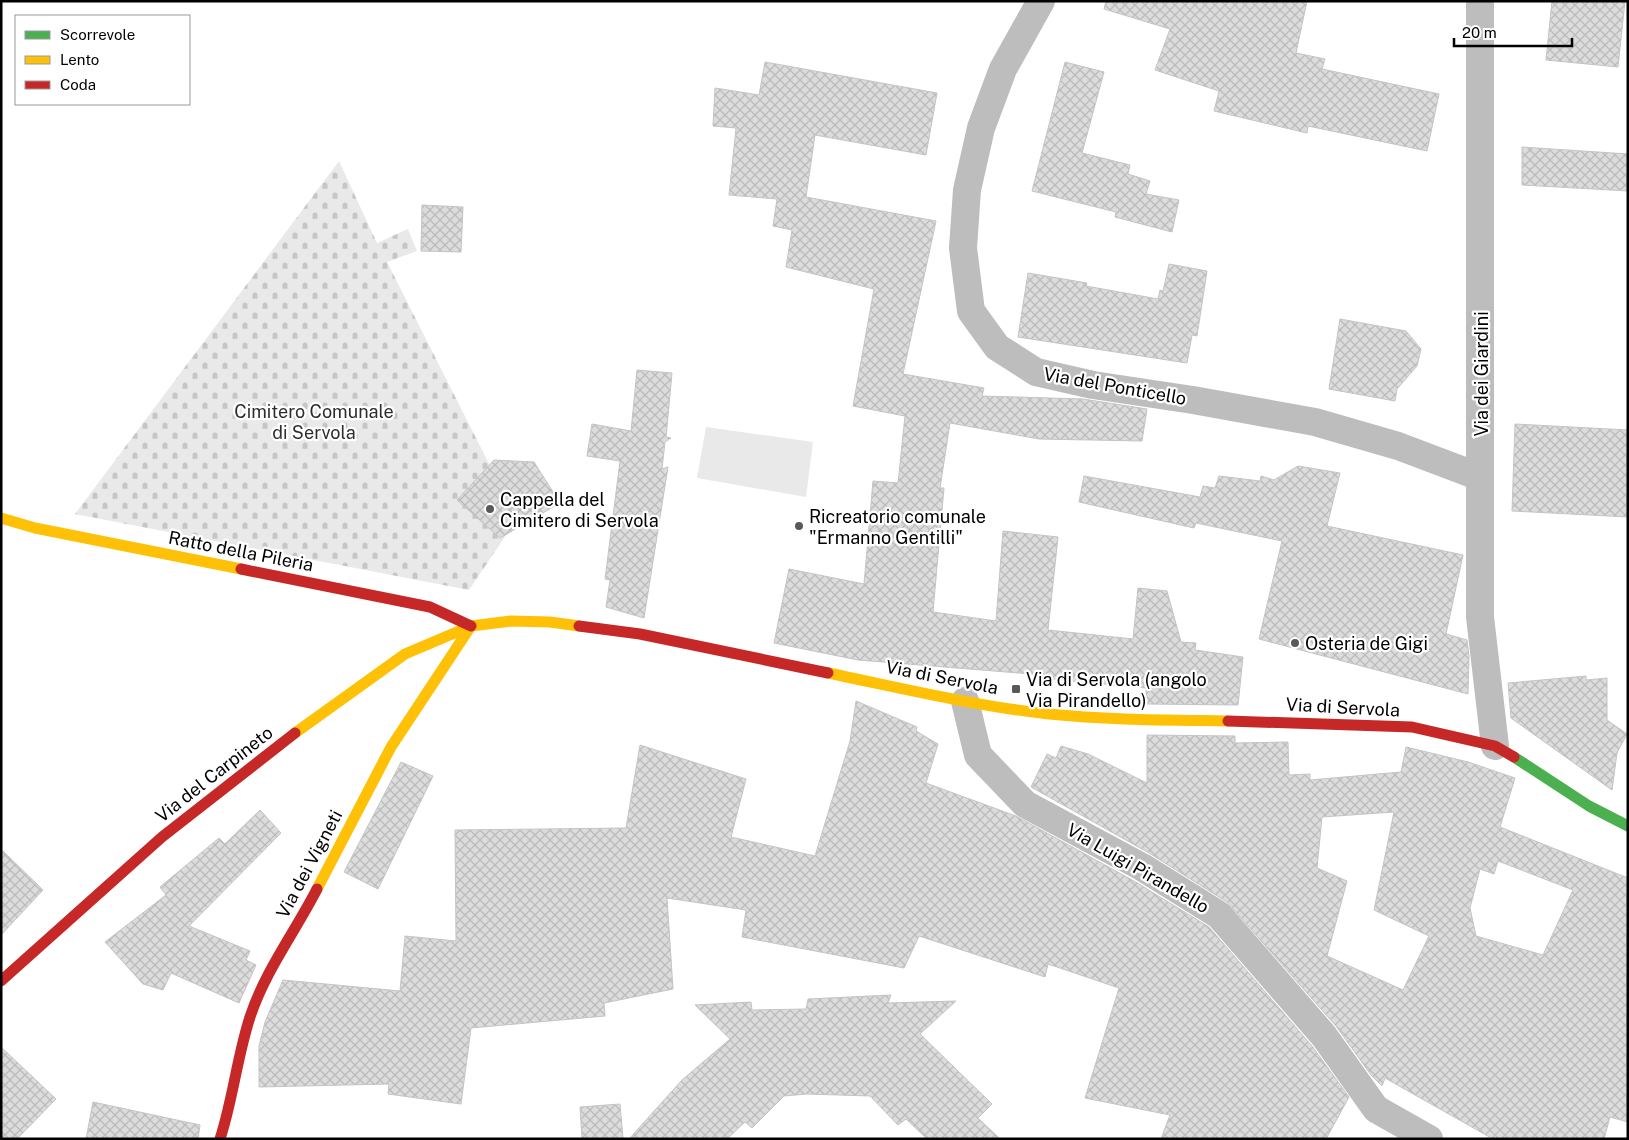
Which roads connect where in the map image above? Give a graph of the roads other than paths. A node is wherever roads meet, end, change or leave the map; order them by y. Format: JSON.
{"nodes":[{"id":1,"x":1041,"y":1,"type":"edge"},
{"id":2,"x":1480,"y":1,"type":"edge"},
{"id":3,"x":1480,"y":477,"type":"junction"},
{"id":4,"x":1,"y":518,"type":"edge"},
{"id":5,"x":471,"y":626,"type":"junction"},
{"id":6,"x":965,"y":701,"type":"junction"},
{"id":7,"x":1495,"y":746,"type":"junction"},
{"id":8,"x":1628,"y":826,"type":"edge"},
{"id":9,"x":1,"y":981,"type":"edge"},
{"id":10,"x":220,"y":1139,"type":"edge"},
{"id":11,"x":1429,"y":1139,"type":"edge"}],
"edges":[{"from":1,"to":3,"type":"street","name":"Via del Ponticello"},
{"from":2,"to":3,"type":"street","name":"Via dei Giardini"},
{"from":3,"to":7,"type":"street","name":"Via dei Giardini"},
{"from":4,"to":5,"type":"main road","name":"Ratto della Pileria"},
{"from":5,"to":6,"type":"main road","name":"Via di Servola"},
{"from":5,"to":9,"type":"main road","name":"Via del Carpineto"},
{"from":5,"to":10,"type":"main road","name":"Via dei Vigneti"},
{"from":6,"to":7,"type":"main road","name":"Via di Servola"},
{"from":6,"to":11,"type":"street","name":"Via Luigi Pirandello"},
{"from":7,"to":8,"type":"main road","name":"Via di Servola"}]}
